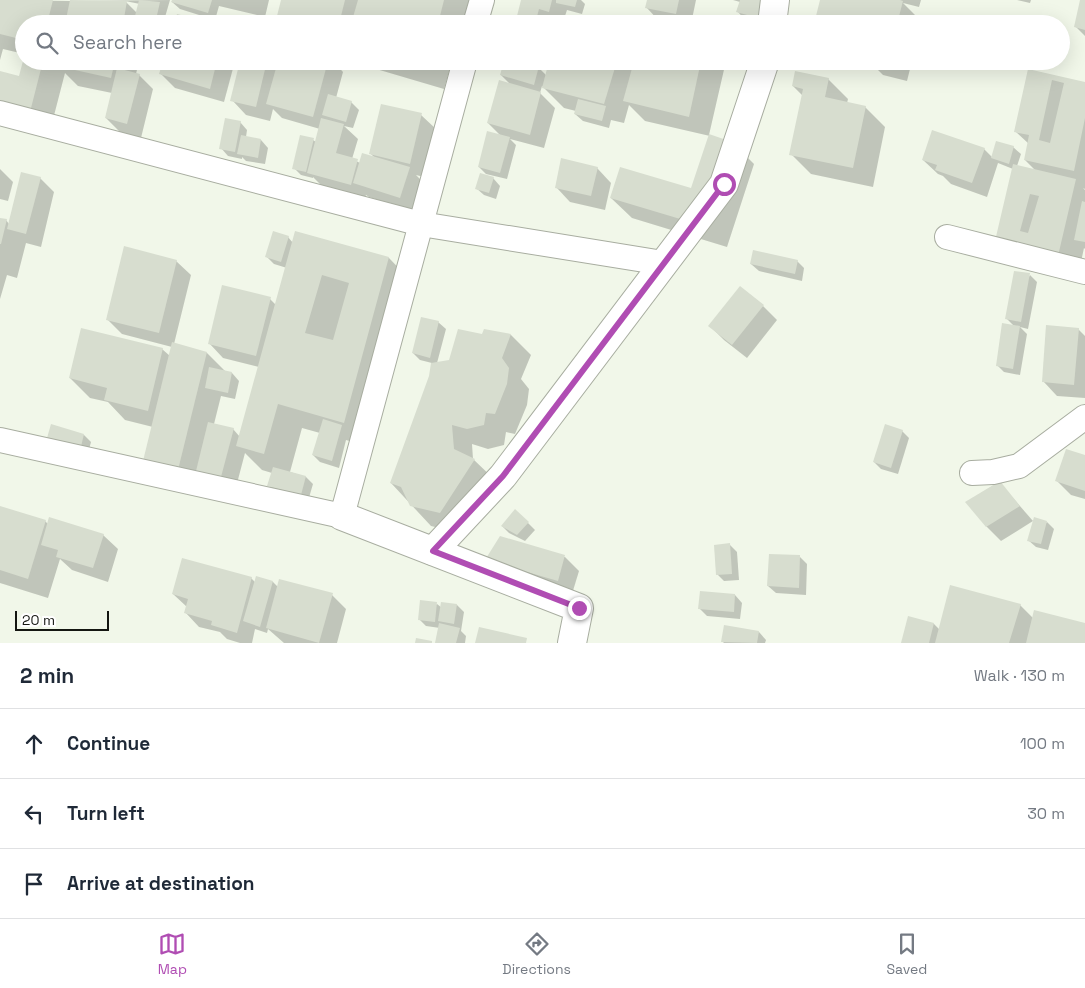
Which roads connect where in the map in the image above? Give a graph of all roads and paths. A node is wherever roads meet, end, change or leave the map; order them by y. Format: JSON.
{"nodes":[{"id":1,"x":482,"y":0,"type":"edge"},
{"id":2,"x":775,"y":0,"type":"edge"},
{"id":3,"x":478,"y":15,"type":"edge"},
{"id":4,"x":773,"y":15,"type":"edge"},
{"id":5,"x":463,"y":70,"type":"edge"},
{"id":6,"x":763,"y":70,"type":"edge"},
{"id":7,"x":0,"y":113,"type":"edge"},
{"id":8,"x":421,"y":224,"type":"junction"},
{"id":9,"x":947,"y":237,"type":"dead end"},
{"id":10,"x":663,"y":263,"type":"junction"},
{"id":11,"x":1085,"y":272,"type":"edge"},
{"id":12,"x":1085,"y":417,"type":"edge"},
{"id":13,"x":0,"y":440,"type":"edge"},
{"id":14,"x":972,"y":472,"type":"dead end"},
{"id":15,"x":342,"y":516,"type":"junction"},
{"id":16,"x":433,"y":551,"type":"junction"},
{"id":17,"x":572,"y":643,"type":"edge"}],
"edges":[{"from":1,"to":3,"type":"street"},
{"from":2,"to":4,"type":"street"},
{"from":5,"to":8,"type":"street"},
{"from":6,"to":10,"type":"street"},
{"from":7,"to":8,"type":"street"},
{"from":8,"to":10,"type":"street"},
{"from":8,"to":15,"type":"street"},
{"from":9,"to":11,"type":"street"},
{"from":10,"to":16,"type":"street"},
{"from":12,"to":14,"type":"street"},
{"from":13,"to":15,"type":"street"},
{"from":15,"to":16,"type":"street"},
{"from":16,"to":17,"type":"street"}]}
